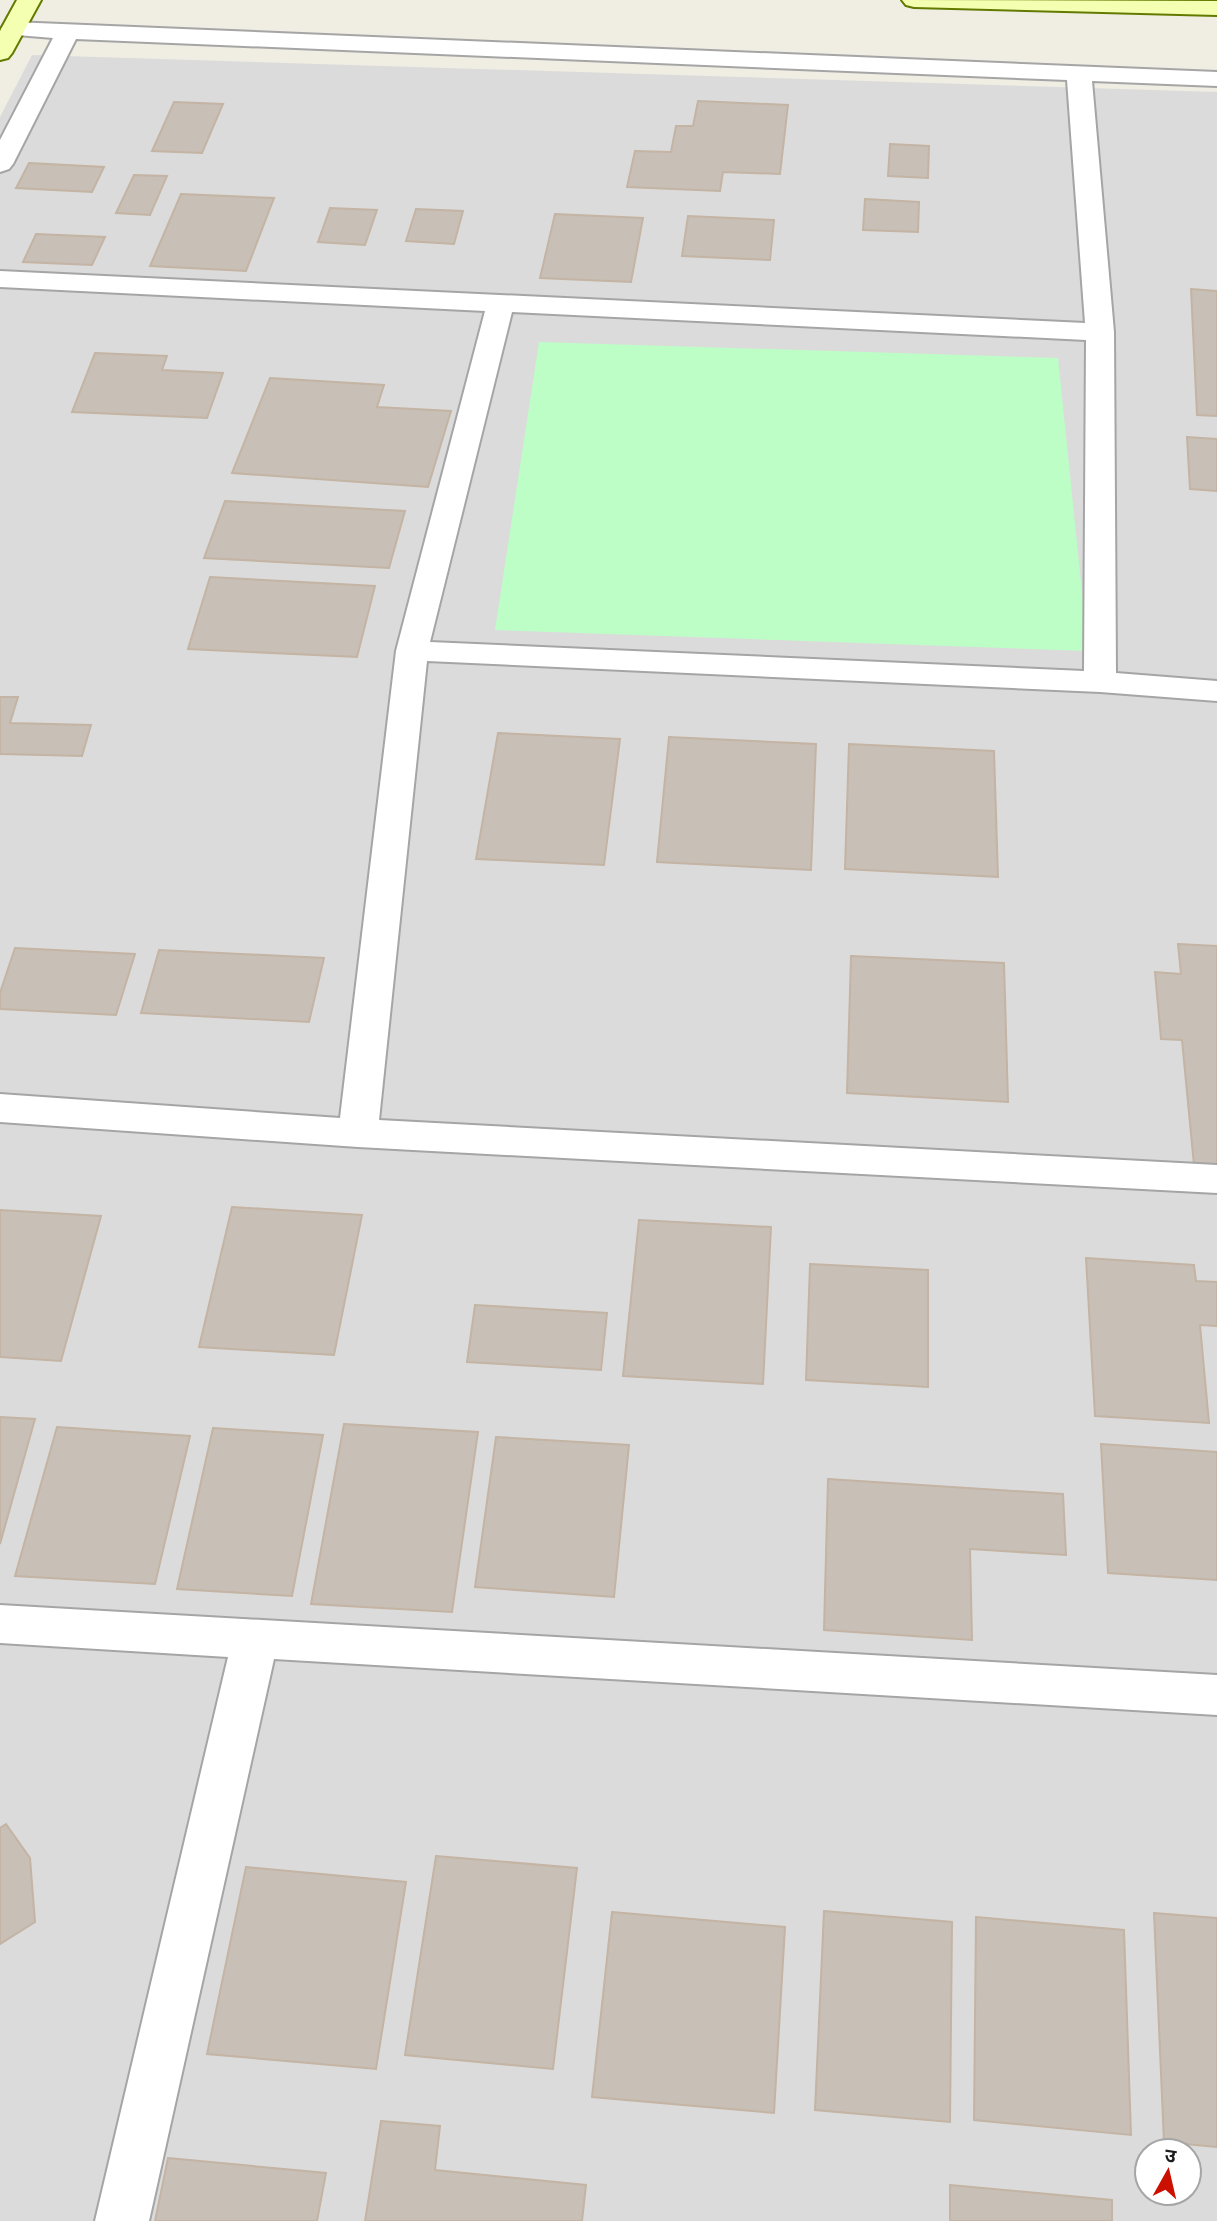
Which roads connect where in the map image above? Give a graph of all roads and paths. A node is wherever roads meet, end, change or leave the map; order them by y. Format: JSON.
{"nodes":[{"id":1,"x":29,"y":0,"type":"edge"},
{"id":2,"x":914,"y":0,"type":"edge"},
{"id":3,"x":1217,"y":8,"type":"edge"},
{"id":4,"x":13,"y":29,"type":"junction"},
{"id":5,"x":68,"y":32,"type":"junction"},
{"id":6,"x":0,"y":53,"type":"edge"},
{"id":7,"x":1079,"y":74,"type":"junction"},
{"id":8,"x":1217,"y":79,"type":"edge"},
{"id":9,"x":0,"y":164,"type":"edge"},
{"id":10,"x":0,"y":279,"type":"edge"},
{"id":11,"x":501,"y":303,"type":"junction"},
{"id":12,"x":1100,"y":332,"type":"junction"},
{"id":13,"x":412,"y":651,"type":"junction"},
{"id":14,"x":1100,"y":682,"type":"junction"},
{"id":15,"x":1217,"y":691,"type":"edge"},
{"id":16,"x":0,"y":1108,"type":"edge"},
{"id":17,"x":358,"y":1133,"type":"junction"},
{"id":18,"x":1217,"y":1179,"type":"edge"},
{"id":19,"x":0,"y":1623,"type":"edge"},
{"id":20,"x":255,"y":1640,"type":"junction"},
{"id":21,"x":1217,"y":1695,"type":"edge"},
{"id":22,"x":122,"y":2221,"type":"edge"}],
"edges":[{"from":1,"to":4,"type":"main road"},
{"from":2,"to":3,"type":"main road"},
{"from":4,"to":5,"type":"street"},
{"from":4,"to":6,"type":"main road"},
{"from":5,"to":7,"type":"street"},
{"from":5,"to":9,"type":"street"},
{"from":7,"to":8,"type":"street"},
{"from":7,"to":12,"type":"street"},
{"from":10,"to":11,"type":"street"},
{"from":11,"to":12,"type":"street"},
{"from":11,"to":13,"type":"street"},
{"from":12,"to":14,"type":"street"},
{"from":13,"to":14,"type":"street"},
{"from":13,"to":17,"type":"street"},
{"from":14,"to":15,"type":"street"},
{"from":16,"to":17,"type":"street"},
{"from":17,"to":18,"type":"street"},
{"from":19,"to":20,"type":"street"},
{"from":20,"to":21,"type":"street"},
{"from":20,"to":22,"type":"street"}]}
